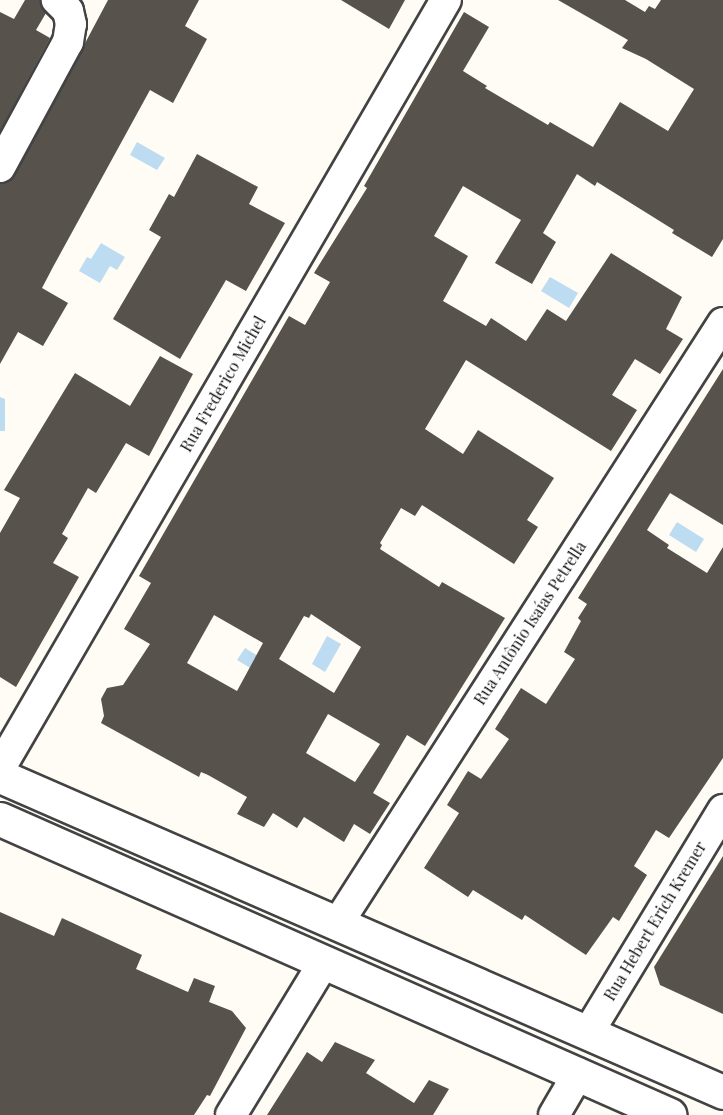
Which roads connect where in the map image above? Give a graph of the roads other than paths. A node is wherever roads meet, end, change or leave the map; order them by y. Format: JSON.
{"nodes":[{"id":1,"x":57,"y":0,"type":"edge"},
{"id":2,"x":446,"y":0,"type":"edge"},
{"id":3,"x":0,"y":167,"type":"edge"},
{"id":4,"x":723,"y":323,"type":"edge"},
{"id":5,"x":0,"y":768,"type":"edge"},
{"id":6,"x":0,"y":776,"type":"edge"},
{"id":7,"x":723,"y":811,"type":"edge"},
{"id":8,"x":0,"y":819,"type":"edge"},
{"id":9,"x":338,"y":923,"type":"junction"},
{"id":10,"x":324,"y":962,"type":"junction"},
{"id":11,"x":588,"y":1033,"type":"junction"},
{"id":12,"x":578,"y":1074,"type":"junction"},
{"id":13,"x":723,"y":1092,"type":"edge"},
{"id":14,"x":231,"y":1115,"type":"edge"},
{"id":15,"x":554,"y":1115,"type":"edge"},
{"id":16,"x":670,"y":1115,"type":"edge"}],
"edges":[{"from":1,"to":3,"type":"street"},
{"from":2,"to":5,"type":"street","name":"Rua Frederico Michel"},
{"from":4,"to":9,"type":"street","name":"Rua Antônio Isaías Petrella"},
{"from":6,"to":9,"type":"street"},
{"from":7,"to":11,"type":"street","name":"Rua Hebert Erich Kremer"},
{"from":8,"to":10,"type":"street"},
{"from":9,"to":11,"type":"street"},
{"from":10,"to":12,"type":"street"},
{"from":10,"to":14,"type":"street"},
{"from":11,"to":13,"type":"street"},
{"from":12,"to":15,"type":"street"},
{"from":12,"to":16,"type":"street"}]}
